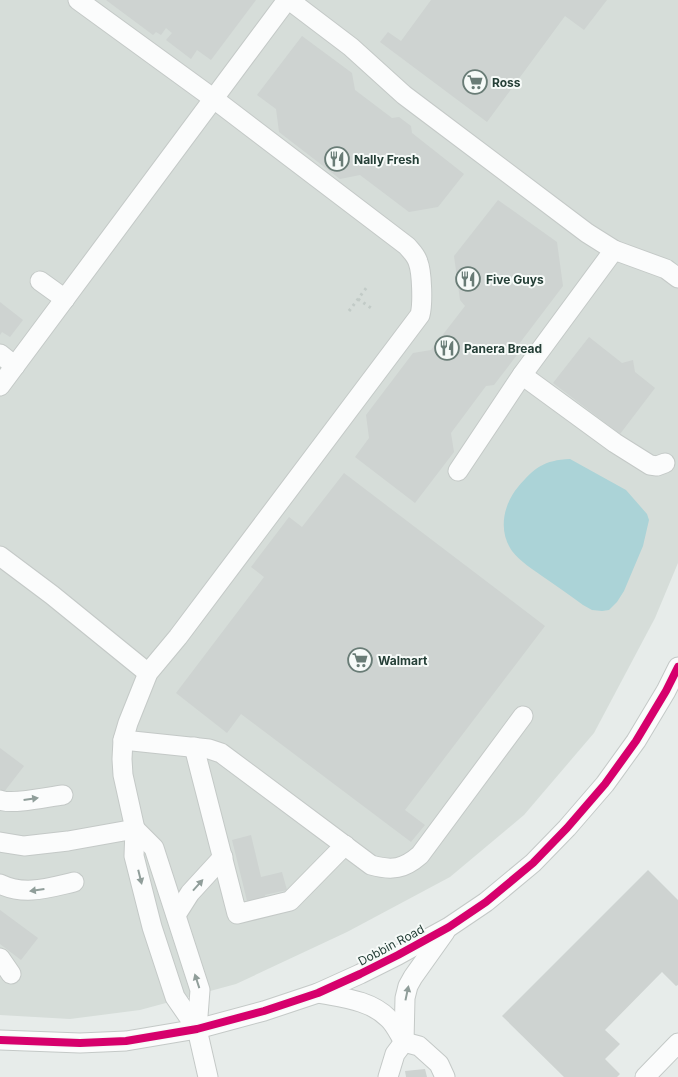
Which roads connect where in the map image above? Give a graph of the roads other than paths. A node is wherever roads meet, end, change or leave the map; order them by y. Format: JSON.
{"nodes":[{"id":1,"x":78,"y":0,"type":"edge"},
{"id":2,"x":288,"y":0,"type":"edge"},
{"id":3,"x":214,"y":99,"type":"junction"},
{"id":4,"x":614,"y":250,"type":"junction"},
{"id":5,"x":674,"y":272,"type":"edge"},
{"id":6,"x":40,"y":280,"type":"dead end"},
{"id":7,"x":65,"y":299,"type":"junction"},
{"id":8,"x":0,"y":354,"type":"edge"},
{"id":9,"x":15,"y":366,"type":"junction"},
{"id":10,"x":522,"y":375,"type":"junction"},
{"id":11,"x":0,"y":386,"type":"edge"},
{"id":12,"x":664,"y":463,"type":"dead end"},
{"id":13,"x":458,"y":471,"type":"dead end"},
{"id":14,"x":0,"y":556,"type":"edge"},
{"id":15,"x":678,"y":667,"type":"edge"},
{"id":16,"x":148,"y":673,"type":"junction"},
{"id":17,"x":523,"y":716,"type":"dead end"},
{"id":18,"x":123,"y":740,"type":"junction"},
{"id":19,"x":194,"y":747,"type":"junction"},
{"id":20,"x":62,"y":795,"type":"dead end"},
{"id":21,"x":0,"y":800,"type":"edge"},
{"id":22,"x":135,"y":829,"type":"junction"},
{"id":23,"x":0,"y":842,"type":"edge"},
{"id":24,"x":345,"y":845,"type":"junction"},
{"id":25,"x":222,"y":857,"type":"junction"},
{"id":26,"x":74,"y":882,"type":"dead end"},
{"id":27,"x":0,"y":884,"type":"edge"},
{"id":28,"x":176,"y":915,"type":"junction"},
{"id":29,"x":448,"y":927,"type":"junction"},
{"id":30,"x":0,"y":958,"type":"edge"},
{"id":31,"x":11,"y":974,"type":"dead end"},
{"id":32,"x":318,"y":993,"type":"junction"},
{"id":33,"x":197,"y":1029,"type":"junction"},
{"id":34,"x":0,"y":1040,"type":"edge"},
{"id":35,"x":404,"y":1042,"type":"junction"},
{"id":36,"x":678,"y":1043,"type":"edge"},
{"id":37,"x":208,"y":1077,"type":"edge"},
{"id":38,"x":388,"y":1077,"type":"edge"},
{"id":39,"x":445,"y":1077,"type":"edge"},
{"id":40,"x":645,"y":1077,"type":"edge"}],
"edges":[{"from":1,"to":3,"type":"street"},
{"from":2,"to":3,"type":"street"},
{"from":2,"to":4,"type":"street"},
{"from":3,"to":7,"type":"street"},
{"from":3,"to":16,"type":"street"},
{"from":4,"to":5,"type":"street"},
{"from":4,"to":10,"type":"street"},
{"from":6,"to":7,"type":"street"},
{"from":7,"to":9,"type":"street"},
{"from":8,"to":9,"type":"street"},
{"from":9,"to":11,"type":"street"},
{"from":10,"to":12,"type":"street"},
{"from":10,"to":13,"type":"street"},
{"from":14,"to":16,"type":"street"},
{"from":15,"to":29,"type":"street","name":"Dobbin Road"},
{"from":16,"to":18,"type":"street"},
{"from":17,"to":24,"type":"street"},
{"from":18,"to":19,"type":"street"},
{"from":18,"to":22,"type":"street"},
{"from":19,"to":24,"type":"street"},
{"from":19,"to":25,"type":"street"},
{"from":21,"to":20,"type":"street","one_way":true},
{"from":22,"to":23,"type":"street"},
{"from":22,"to":28,"type":"street"},
{"from":22,"to":33,"type":"street","one_way":true},
{"from":24,"to":25,"type":"street"},
{"from":28,"to":25,"type":"street","one_way":true},
{"from":26,"to":27,"type":"street","one_way":true},
{"from":33,"to":28,"type":"street","one_way":true},
{"from":29,"to":32,"type":"street","name":"Dobbin Road"},
{"from":35,"to":29,"type":"street","one_way":true},
{"from":30,"to":31,"type":"street"},
{"from":32,"to":33,"type":"street","name":"Dobbin Road"},
{"from":32,"to":35,"type":"street"},
{"from":33,"to":34,"type":"street","name":"Dobbin Road"},
{"from":33,"to":37,"type":"street"},
{"from":35,"to":38,"type":"street"},
{"from":35,"to":39,"type":"street"},
{"from":36,"to":40,"type":"street"}]}
